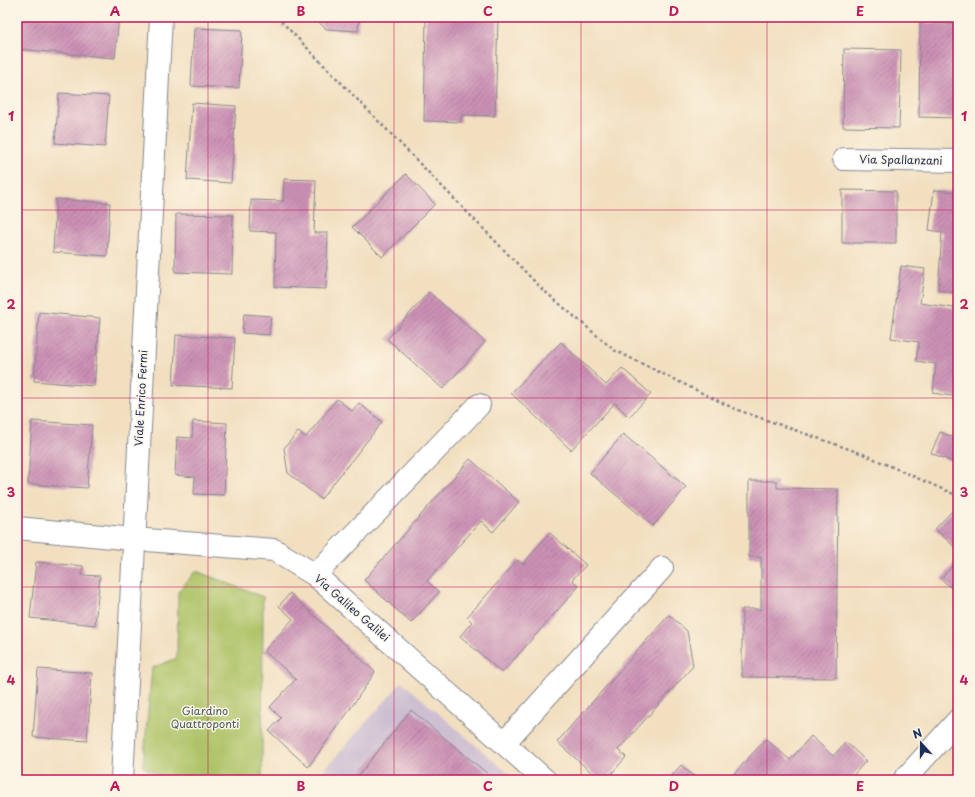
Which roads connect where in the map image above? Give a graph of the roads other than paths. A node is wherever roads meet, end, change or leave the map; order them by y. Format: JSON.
{"nodes":[{"id":1,"x":160,"y":17,"type":"edge"},
{"id":2,"x":844,"y":159,"type":"dead end"},
{"id":3,"x":958,"y":162,"type":"edge"},
{"id":4,"x":479,"y":404,"type":"dead end"},
{"id":5,"x":17,"y":528,"type":"edge"},
{"id":6,"x":134,"y":539,"type":"junction"},
{"id":7,"x":662,"y":568,"type":"dead end"},
{"id":8,"x":315,"y":575,"type":"junction"},
{"id":9,"x":958,"y":720,"type":"edge"},
{"id":10,"x":504,"y":744,"type":"junction"},
{"id":11,"x":122,"y":780,"type":"edge"},
{"id":12,"x":545,"y":780,"type":"edge"},
{"id":13,"x":904,"y":780,"type":"edge"}],
"edges":[{"from":1,"to":6,"type":"street","name":"Viale Enrico Fermi"},
{"from":2,"to":3,"type":"street","name":"Via Spallanzani"},
{"from":4,"to":8,"type":"street"},
{"from":5,"to":6,"type":"street","name":"Via Galileo Galilei"},
{"from":6,"to":8,"type":"street","name":"Via Galileo Galilei"},
{"from":6,"to":11,"type":"street","name":"Viale Enrico Fermi"},
{"from":7,"to":10,"type":"street"},
{"from":8,"to":10,"type":"street","name":"Via Galileo Galilei"},
{"from":9,"to":13,"type":"street"},
{"from":10,"to":12,"type":"street","name":"Via Galileo Galilei"}]}
